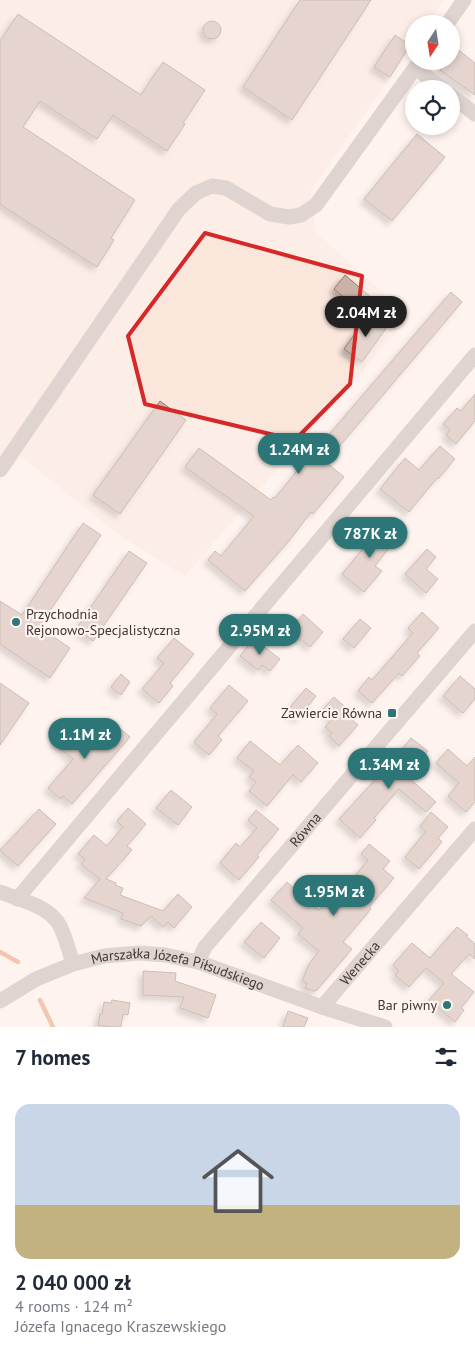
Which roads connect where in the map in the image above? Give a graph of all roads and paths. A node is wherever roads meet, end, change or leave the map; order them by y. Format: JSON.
{"nodes":[{"id":1,"x":464,"y":0,"type":"edge"},
{"id":2,"x":453,"y":15,"type":"edge"},
{"id":3,"x":414,"y":70,"type":"edge"},
{"id":4,"x":423,"y":70,"type":"edge"},
{"id":5,"x":434,"y":80,"type":"edge"},
{"id":6,"x":460,"y":102,"type":"edge"},
{"id":7,"x":475,"y":114,"type":"edge"},
{"id":8,"x":475,"y":355,"type":"edge"},
{"id":9,"x":0,"y":470,"type":"edge"},
{"id":10,"x":475,"y":631,"type":"edge"},
{"id":11,"x":475,"y":829,"type":"edge"},
{"id":12,"x":0,"y":892,"type":"edge"},
{"id":13,"x":18,"y":899,"type":"junction"},
{"id":14,"x":198,"y":962,"type":"junction"},
{"id":15,"x":73,"y":964,"type":"junction"},
{"id":16,"x":0,"y":1001,"type":"edge"},
{"id":17,"x":322,"y":1007,"type":"junction"},
{"id":18,"x":385,"y":1027,"type":"edge"}],
"edges":[{"from":1,"to":2,"type":"street"},
{"from":3,"to":9,"type":"street"},
{"from":4,"to":5,"type":"street"},
{"from":6,"to":7,"type":"street"},
{"from":8,"to":13,"type":"street"},
{"from":10,"to":14,"type":"street","name":"Równa"},
{"from":11,"to":17,"type":"street","name":"Wenecka"},
{"from":12,"to":13,"type":"street","name":"Marszałka Józefa Piłsudskiego"},
{"from":13,"to":15,"type":"street","name":"Marszałka Józefa Piłsudskiego"},
{"from":14,"to":15,"type":"street","name":"Marszałka Józefa Piłsudskiego"},
{"from":14,"to":17,"type":"street","name":"Marszałka Józefa Piłsudskiego"},
{"from":15,"to":16,"type":"street"},
{"from":17,"to":18,"type":"street","name":"Marszałka Józefa Piłsudskiego"}]}
